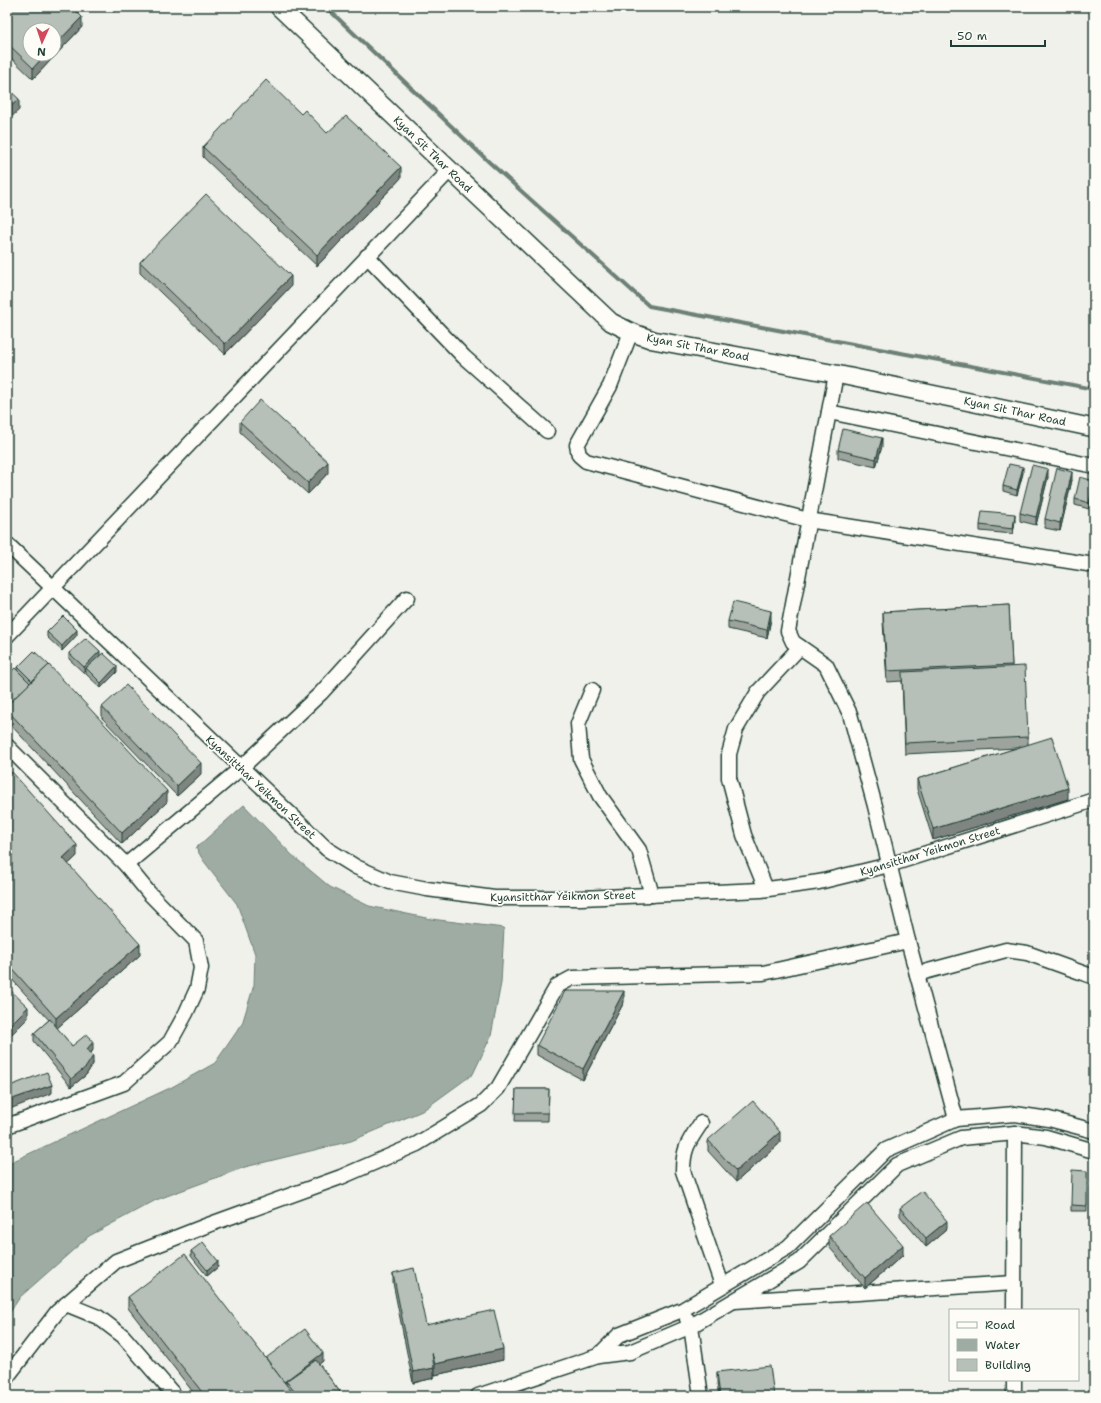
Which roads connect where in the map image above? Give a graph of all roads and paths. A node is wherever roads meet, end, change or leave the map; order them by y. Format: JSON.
{"nodes":[{"id":1,"x":279,"y":7,"type":"edge"},
{"id":2,"x":450,"y":170,"type":"junction"},
{"id":3,"x":367,"y":256,"type":"junction"},
{"id":4,"x":631,"y":332,"type":"junction"},
{"id":5,"x":836,"y":374,"type":"junction"},
{"id":6,"x":829,"y":412,"type":"junction"},
{"id":7,"x":1094,"y":428,"type":"edge"},
{"id":8,"x":547,"y":432,"type":"dead end"},
{"id":9,"x":1094,"y":466,"type":"edge"},
{"id":10,"x":808,"y":520,"type":"junction"},
{"id":11,"x":7,"y":544,"type":"edge"},
{"id":12,"x":1094,"y":565,"type":"edge"},
{"id":13,"x":53,"y":589,"type":"junction"},
{"id":14,"x":407,"y":598,"type":"dead end"},
{"id":15,"x":7,"y":636,"type":"edge"},
{"id":16,"x":800,"y":647,"type":"junction"},
{"id":17,"x":592,"y":690,"type":"dead end"},
{"id":18,"x":7,"y":746,"type":"edge"},
{"id":19,"x":241,"y":768,"type":"junction"},
{"id":20,"x":1094,"y":800,"type":"edge"},
{"id":21,"x":126,"y":865,"type":"junction"},
{"id":22,"x":889,"y":865,"type":"junction"},
{"id":23,"x":766,"y":889,"type":"junction"},
{"id":24,"x":652,"y":895,"type":"junction"},
{"id":25,"x":908,"y":941,"type":"junction"},
{"id":26,"x":917,"y":974,"type":"junction"},
{"id":27,"x":1094,"y":977,"type":"edge"},
{"id":28,"x":956,"y":1120,"type":"junction"},
{"id":29,"x":701,"y":1123,"type":"dead end"},
{"id":30,"x":7,"y":1126,"type":"edge"},
{"id":31,"x":1094,"y":1131,"type":"edge"},
{"id":32,"x":1015,"y":1133,"type":"junction"},
{"id":33,"x":1094,"y":1150,"type":"edge"},
{"id":34,"x":1014,"y":1283,"type":"junction"},
{"id":35,"x":722,"y":1285,"type":"junction"},
{"id":36,"x":732,"y":1301,"type":"junction"},
{"id":37,"x":66,"y":1304,"type":"junction"},
{"id":38,"x":1014,"y":1309,"type":"edge"},
{"id":39,"x":682,"y":1310,"type":"junction"},
{"id":40,"x":691,"y":1326,"type":"junction"},
{"id":41,"x":598,"y":1356,"type":"junction"},
{"id":42,"x":7,"y":1377,"type":"edge"},
{"id":43,"x":1014,"y":1381,"type":"edge"},
{"id":44,"x":175,"y":1396,"type":"edge"},
{"id":45,"x":478,"y":1396,"type":"edge"},
{"id":46,"x":701,"y":1396,"type":"edge"},
{"id":47,"x":1014,"y":1396,"type":"edge"}],
"edges":[{"from":1,"to":2,"type":"main road","name":"Kyan Sit Thar Road"},
{"from":2,"to":3,"type":"street"},
{"from":2,"to":4,"type":"main road","name":"Kyan Sit Thar Road"},
{"from":3,"to":8,"type":"street"},
{"from":3,"to":13,"type":"street"},
{"from":4,"to":5,"type":"main road","name":"Kyan Sit Thar Road"},
{"from":4,"to":10,"type":"street"},
{"from":5,"to":6,"type":"street"},
{"from":5,"to":7,"type":"main road","name":"Kyan Sit Thar Road"},
{"from":6,"to":9,"type":"street"},
{"from":6,"to":10,"type":"street"},
{"from":10,"to":12,"type":"street"},
{"from":10,"to":16,"type":"street"},
{"from":11,"to":13,"type":"street","name":"Kyansitthar Yeikmon Street"},
{"from":13,"to":15,"type":"street"},
{"from":13,"to":19,"type":"street","name":"Kyansitthar Yeikmon Street"},
{"from":14,"to":19,"type":"street"},
{"from":16,"to":22,"type":"street"},
{"from":16,"to":23,"type":"street"},
{"from":17,"to":24,"type":"street"},
{"from":18,"to":21,"type":"street"},
{"from":19,"to":21,"type":"street"},
{"from":19,"to":24,"type":"street","name":"Kyansitthar Yeikmon Street"},
{"from":20,"to":22,"type":"street","name":"Kyansitthar Yeikmon Street"},
{"from":21,"to":30,"type":"street"},
{"from":22,"to":23,"type":"street","name":"Kyansitthar Yeikmon Street"},
{"from":22,"to":25,"type":"street"},
{"from":23,"to":24,"type":"street","name":"Kyansitthar Yeikmon Street"},
{"from":25,"to":26,"type":"street"},
{"from":25,"to":37,"type":"street"},
{"from":26,"to":27,"type":"street"},
{"from":26,"to":28,"type":"street"},
{"from":28,"to":31,"type":"street"},
{"from":28,"to":35,"type":"street"},
{"from":29,"to":35,"type":"street"},
{"from":32,"to":33,"type":"street"},
{"from":32,"to":34,"type":"street"},
{"from":32,"to":36,"type":"street"},
{"from":34,"to":36,"type":"street"},
{"from":34,"to":38,"type":"street"},
{"from":35,"to":39,"type":"street"},
{"from":36,"to":40,"type":"street"},
{"from":37,"to":42,"type":"street"},
{"from":37,"to":44,"type":"street"},
{"from":39,"to":40,"type":"street"},
{"from":39,"to":41,"type":"street"},
{"from":40,"to":41,"type":"street"},
{"from":40,"to":46,"type":"street"},
{"from":41,"to":45,"type":"street"},
{"from":43,"to":47,"type":"street"}]}
